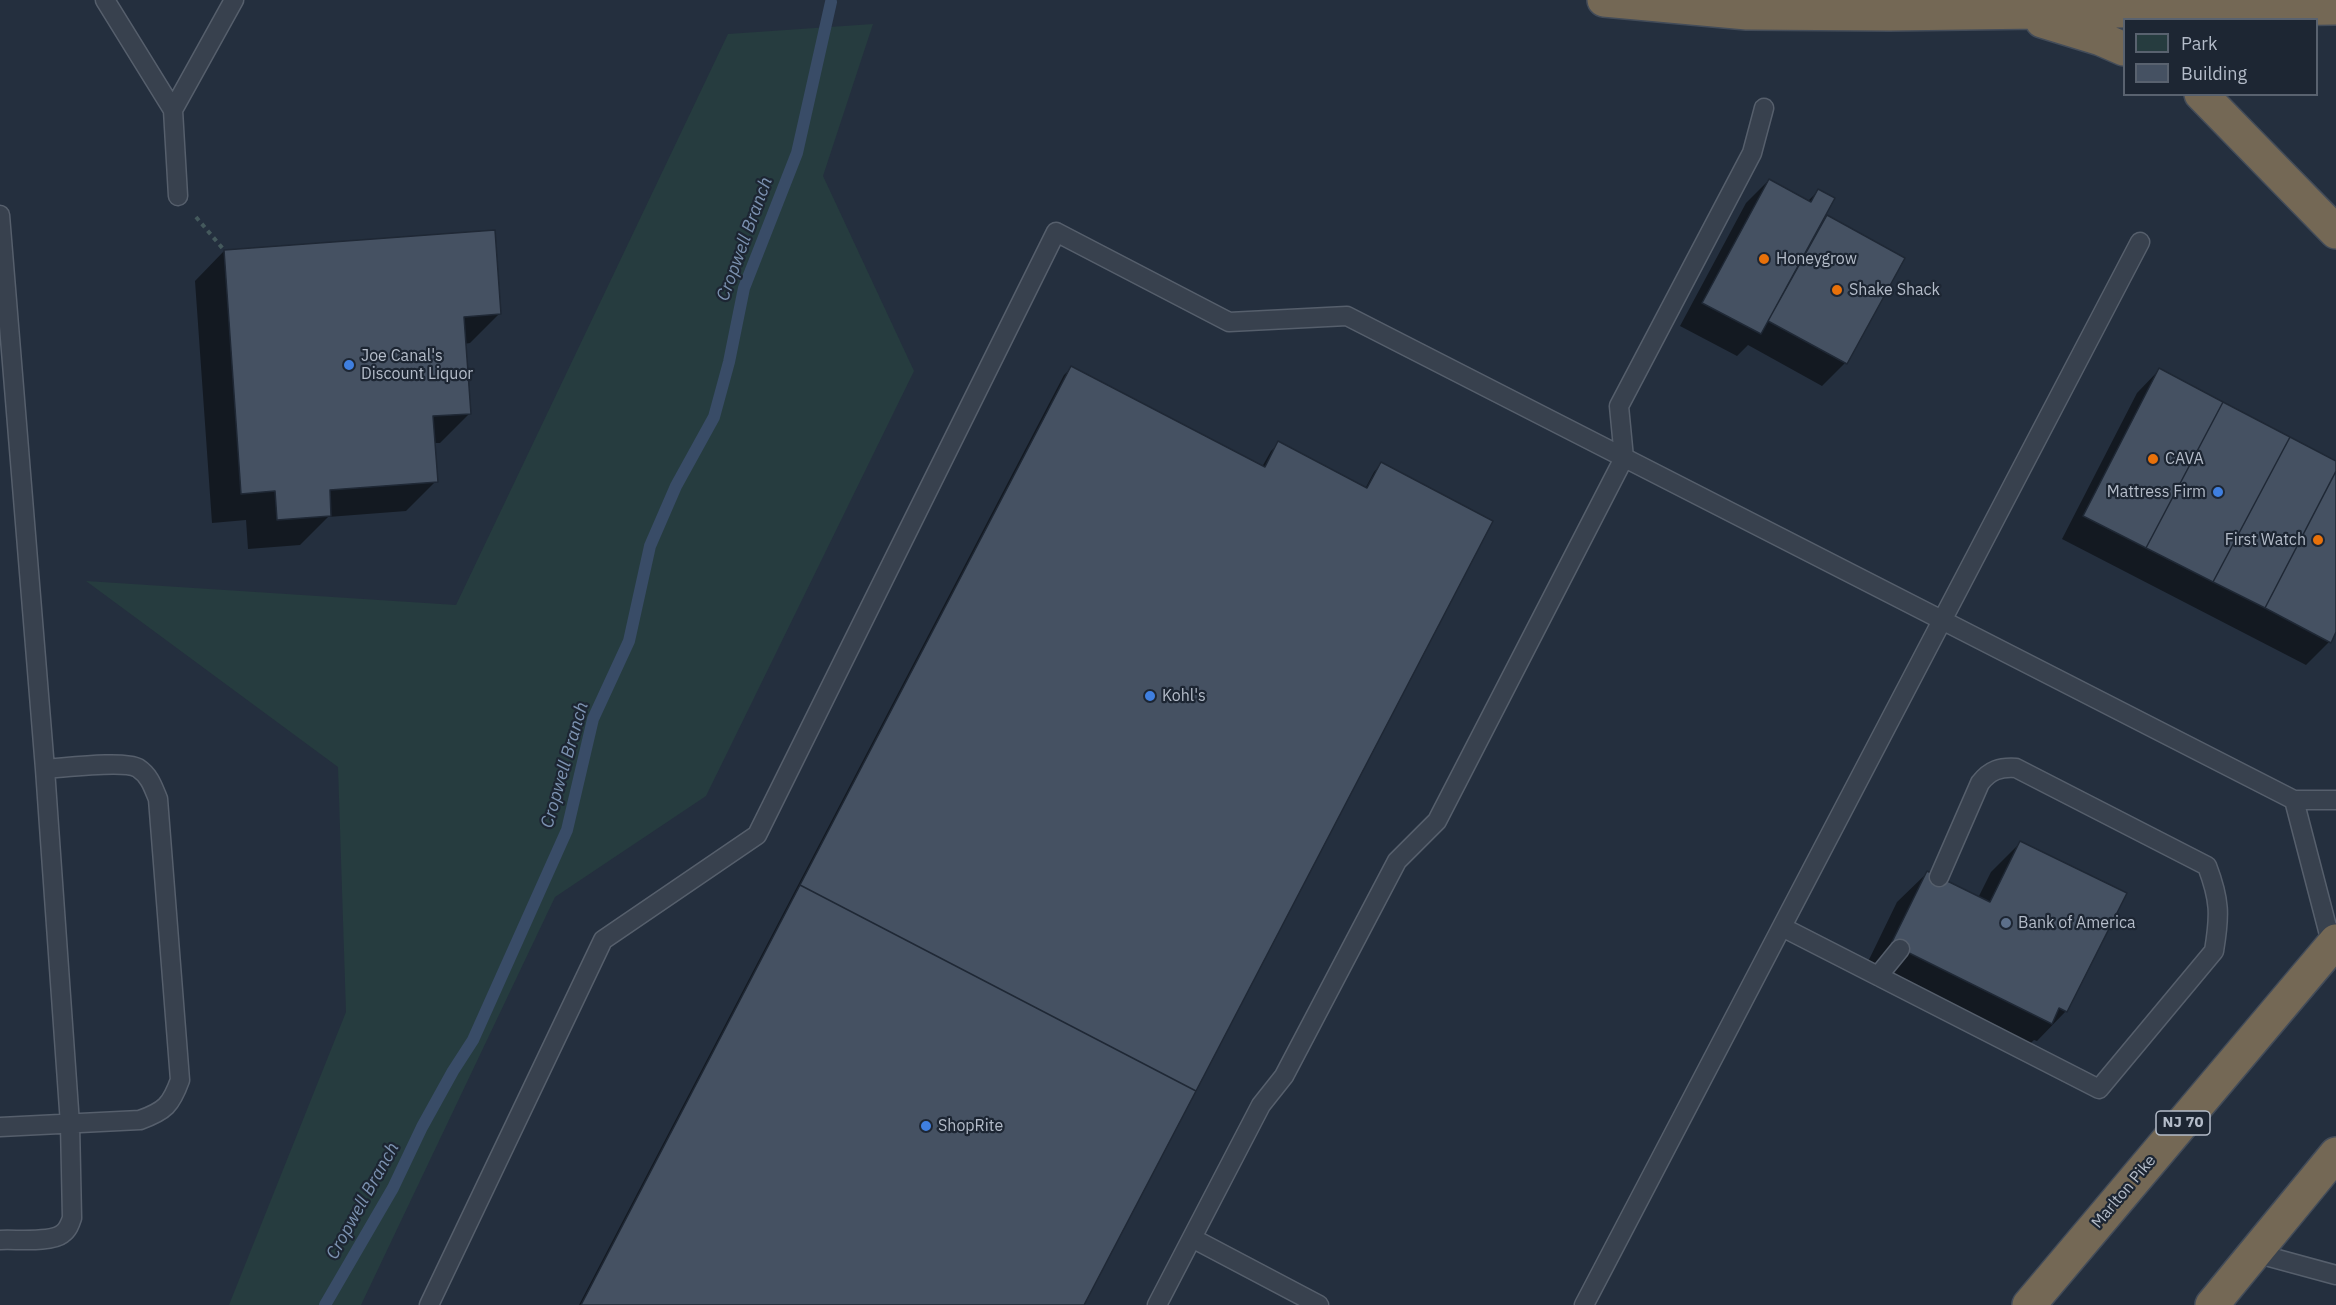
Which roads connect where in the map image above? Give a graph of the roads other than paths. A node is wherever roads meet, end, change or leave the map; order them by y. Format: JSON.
{"nodes":[{"id":1,"x":105,"y":0,"type":"edge"},
{"id":2,"x":234,"y":0,"type":"edge"},
{"id":3,"x":1604,"y":0,"type":"edge"},
{"id":4,"x":2336,"y":8,"type":"edge"},
{"id":5,"x":2011,"y":11,"type":"junction"},
{"id":6,"x":2123,"y":49,"type":"edge"},
{"id":7,"x":2203,"y":96,"type":"edge"},
{"id":8,"x":1764,"y":108,"type":"dead end"},
{"id":9,"x":173,"y":110,"type":"junction"},
{"id":10,"x":178,"y":196,"type":"road end"},
{"id":11,"x":0,"y":215,"type":"edge"},
{"id":12,"x":2336,"y":232,"type":"edge"},
{"id":13,"x":2140,"y":242,"type":"dead end"},
{"id":14,"x":1624,"y":458,"type":"junction"},
{"id":15,"x":1942,"y":620,"type":"junction"},
{"id":16,"x":45,"y":769,"type":"junction"},
{"id":17,"x":2294,"y":800,"type":"junction"},
{"id":18,"x":2336,"y":800,"type":"edge"},
{"id":19,"x":1939,"y":877,"type":"dead end"},
{"id":20,"x":1782,"y":927,"type":"junction"},
{"id":21,"x":2334,"y":944,"type":"edge"},
{"id":22,"x":1900,"y":949,"type":"dead end"},
{"id":23,"x":1878,"y":976,"type":"junction"},
{"id":24,"x":70,"y":1124,"type":"junction"},
{"id":25,"x":0,"y":1127,"type":"edge"},
{"id":26,"x":2336,"y":1154,"type":"edge"},
{"id":27,"x":1192,"y":1238,"type":"junction"},
{"id":28,"x":0,"y":1240,"type":"edge"},
{"id":29,"x":2254,"y":1253,"type":"junction"},
{"id":30,"x":2336,"y":1275,"type":"edge"},
{"id":31,"x":429,"y":1305,"type":"edge"},
{"id":32,"x":1157,"y":1305,"type":"edge"},
{"id":33,"x":1319,"y":1305,"type":"edge"},
{"id":34,"x":1584,"y":1305,"type":"edge"},
{"id":35,"x":2029,"y":1305,"type":"edge"},
{"id":36,"x":2212,"y":1305,"type":"edge"}],
"edges":[{"from":1,"to":9,"type":"lane"},
{"from":2,"to":9,"type":"lane"},
{"from":3,"to":5,"type":"highway"},
{"from":4,"to":5,"type":"highway"},
{"from":5,"to":6,"type":"highway"},
{"from":7,"to":12,"type":"highway"},
{"from":8,"to":14,"type":"lane"},
{"from":9,"to":10,"type":"lane"},
{"from":11,"to":16,"type":"lane"},
{"from":13,"to":15,"type":"lane"},
{"from":14,"to":15,"type":"lane"},
{"from":14,"to":27,"type":"lane"},
{"from":14,"to":31,"type":"lane"},
{"from":15,"to":17,"type":"lane"},
{"from":15,"to":20,"type":"lane"},
{"from":16,"to":24,"type":"lane"},
{"from":16,"to":24,"type":"lane"},
{"from":17,"to":18,"type":"lane"},
{"from":17,"to":21,"type":"lane"},
{"from":19,"to":23,"type":"lane"},
{"from":20,"to":23,"type":"lane"},
{"from":20,"to":34,"type":"lane"},
{"from":21,"to":35,"type":"highway","name":"Marlton Pike","number":"NJ 70"},
{"from":22,"to":23,"type":"lane"},
{"from":24,"to":25,"type":"lane"},
{"from":24,"to":28,"type":"lane"},
{"from":26,"to":29,"type":"highway"},
{"from":27,"to":32,"type":"lane"},
{"from":27,"to":33,"type":"lane"},
{"from":29,"to":30,"type":"lane"},
{"from":29,"to":36,"type":"highway"}]}
